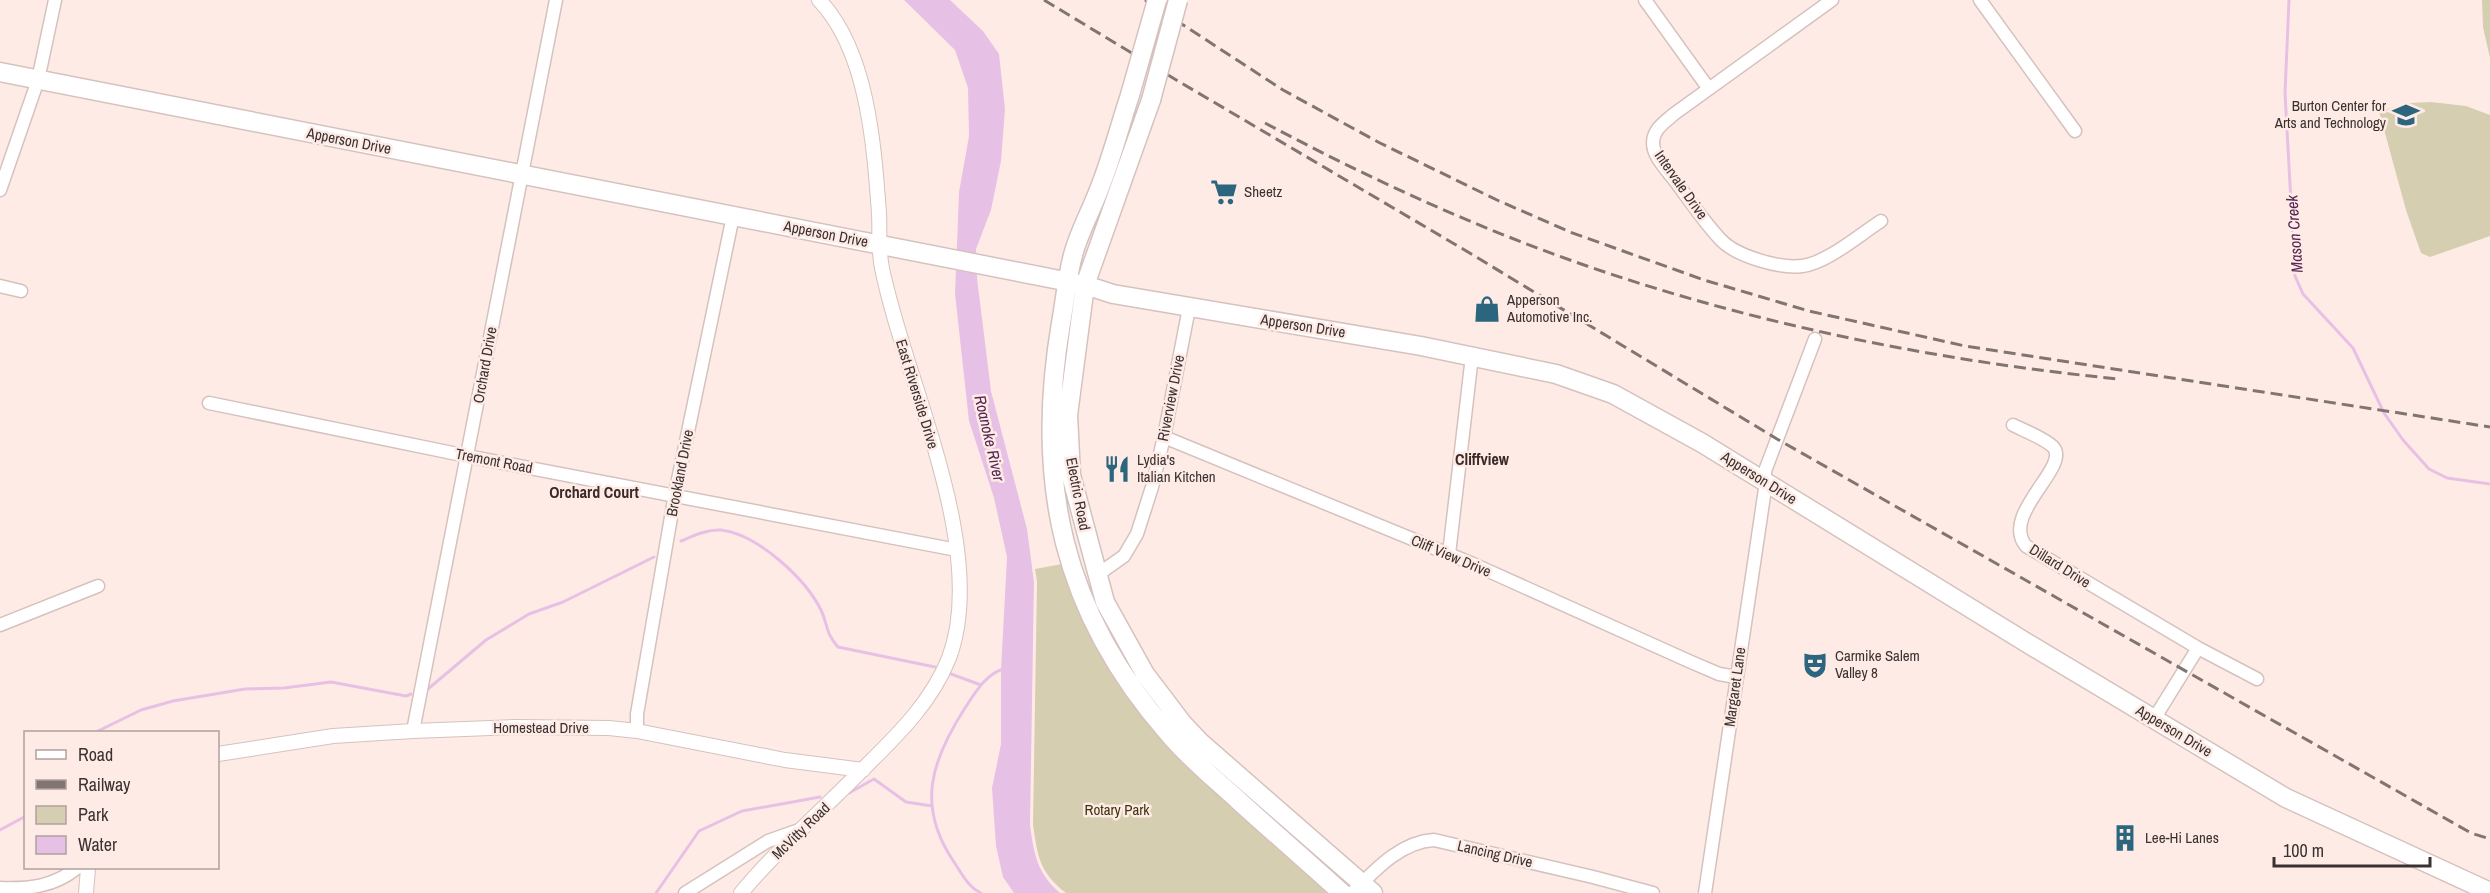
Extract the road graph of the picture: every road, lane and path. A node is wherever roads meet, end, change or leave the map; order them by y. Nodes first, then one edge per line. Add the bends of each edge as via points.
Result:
1 (55, 0) edge
2 (556, 0) edge
3 (819, 0) edge
4 (1158, 0) edge
5 (1178, 0) edge
6 (1645, 0) edge
7 (1832, 0) edge
8 (1980, 0) edge
9 (0, 72) edge
10 (38, 80) junction
11 (1708, 89) junction
12 (2075, 131) dead end
13 (522, 175) junction
14 (0, 190) edge
15 (733, 216) junction
16 (1881, 221) dead end
17 (880, 244) junction
18 (1077, 283) junction
19 (0, 286) edge
20 (21, 291) dead end
21 (1189, 308) junction
22 (1815, 339) dead end
23 (1472, 356) junction
24 (209, 403) dead end
25 (2013, 425) dead end
26 (1164, 437) junction
27 (467, 456) junction
28 (1765, 482) junction
29 (675, 494) junction
30 (957, 550) junction
31 (1449, 554) junction
32 (1097, 575) junction
33 (98, 585) dead end
34 (0, 625) edge
35 (2198, 648) junction
36 (1736, 677) junction
37 (2257, 679) dead end
38 (2154, 719) junction
39 (413, 731) junction
40 (637, 731) junction
41 (219, 754) edge
42 (862, 770) junction
43 (803, 829) junction
44 (74, 869) edge
45 (88, 869) edge
46 (0, 888) edge
47 (1363, 889) edge
48 (2490, 892) edge
49 (86, 893) edge
50 (685, 893) edge
51 (741, 893) edge
52 (1342, 893) edge
53 (1653, 893) edge
54 (1705, 893) edge

1 - 10 street
2 - 13 street, Orchard Drive
3 - 17 street, East Riverside Drive via 844,37 866,102 874,147
4 - 18 main road, Electric Road, bridge via 1101,184 1073,254
5 - 18 main road, Electric Road, bridge via 1150,100
6 - 11 street
7 - 11 street, Intervale Drive
8 - 12 street
9 - 10 main road, Apperson Drive
10 - 13 main road, Apperson Drive
10 - 14 street
11 - 16 street, Intervale Drive via 1659,127 1653,146 1722,242 1772,264 1799,267 1815,264
13 - 15 main road, Apperson Drive
13 - 27 street, Orchard Drive
15 - 17 main road, Apperson Drive
15 - 29 street, Brookland Drive
17 - 18 main road, Apperson Drive
17 - 30 street, East Riverside Drive via 889,298 937,460
18 - 21 main road, Apperson Drive
18 - 32 main road, Electric Road via 1069,454 1077,506
18 - 52 main road, Electric Road via 1056,353 1050,454 1064,547 1090,613 1127,682 1168,733
19 - 20 street
21 - 23 main road, Apperson Drive
21 - 26 street, Riverview Drive
22 - 28 street, Margaret Lane via 1767,463
23 - 28 main road, Apperson Drive via 1556,374 1613,394
23 - 31 street
24 - 27 street, Tremont Road
25 - 35 street, Dillard Drive via 2051,445 2056,453 2021,519 2019,533 2026,546
26 - 31 street, Cliff View Drive
26 - 32 street, Riverview Drive via 1152,487 1131,546 1124,556
27 - 29 street, Tremont Road
27 - 39 street, Orchard Drive
28 - 36 street, Margaret Lane
28 - 38 main road, Apperson Drive
29 - 30 street, Tremont Road
29 - 40 street, Brookland Drive
30 - 42 street, East Riverside Drive via 958,616 941,675 913,717
31 - 36 street, Cliff View Drive via 1691,662
32 - 47 main road, Electric Road via 1119,630 1145,674 1183,724
33 - 34 street
35 - 37 street, Dillard Drive
35 - 38 street
36 - 54 street, Margaret Lane
38 - 48 main road, Apperson Drive via 2286,798
39 - 40 street, Homestead Drive via 515,727
39 - 41 street, Homestead Drive via 333,736
40 - 42 street, Homestead Drive
42 - 43 street, McVitty Road
43 - 50 street via 768,841
43 - 51 street, McVitty Road
44 - 46 street via 42,886
45 - 49 street
47 - 53 street, Lancing Drive via 1397,852 1434,840

